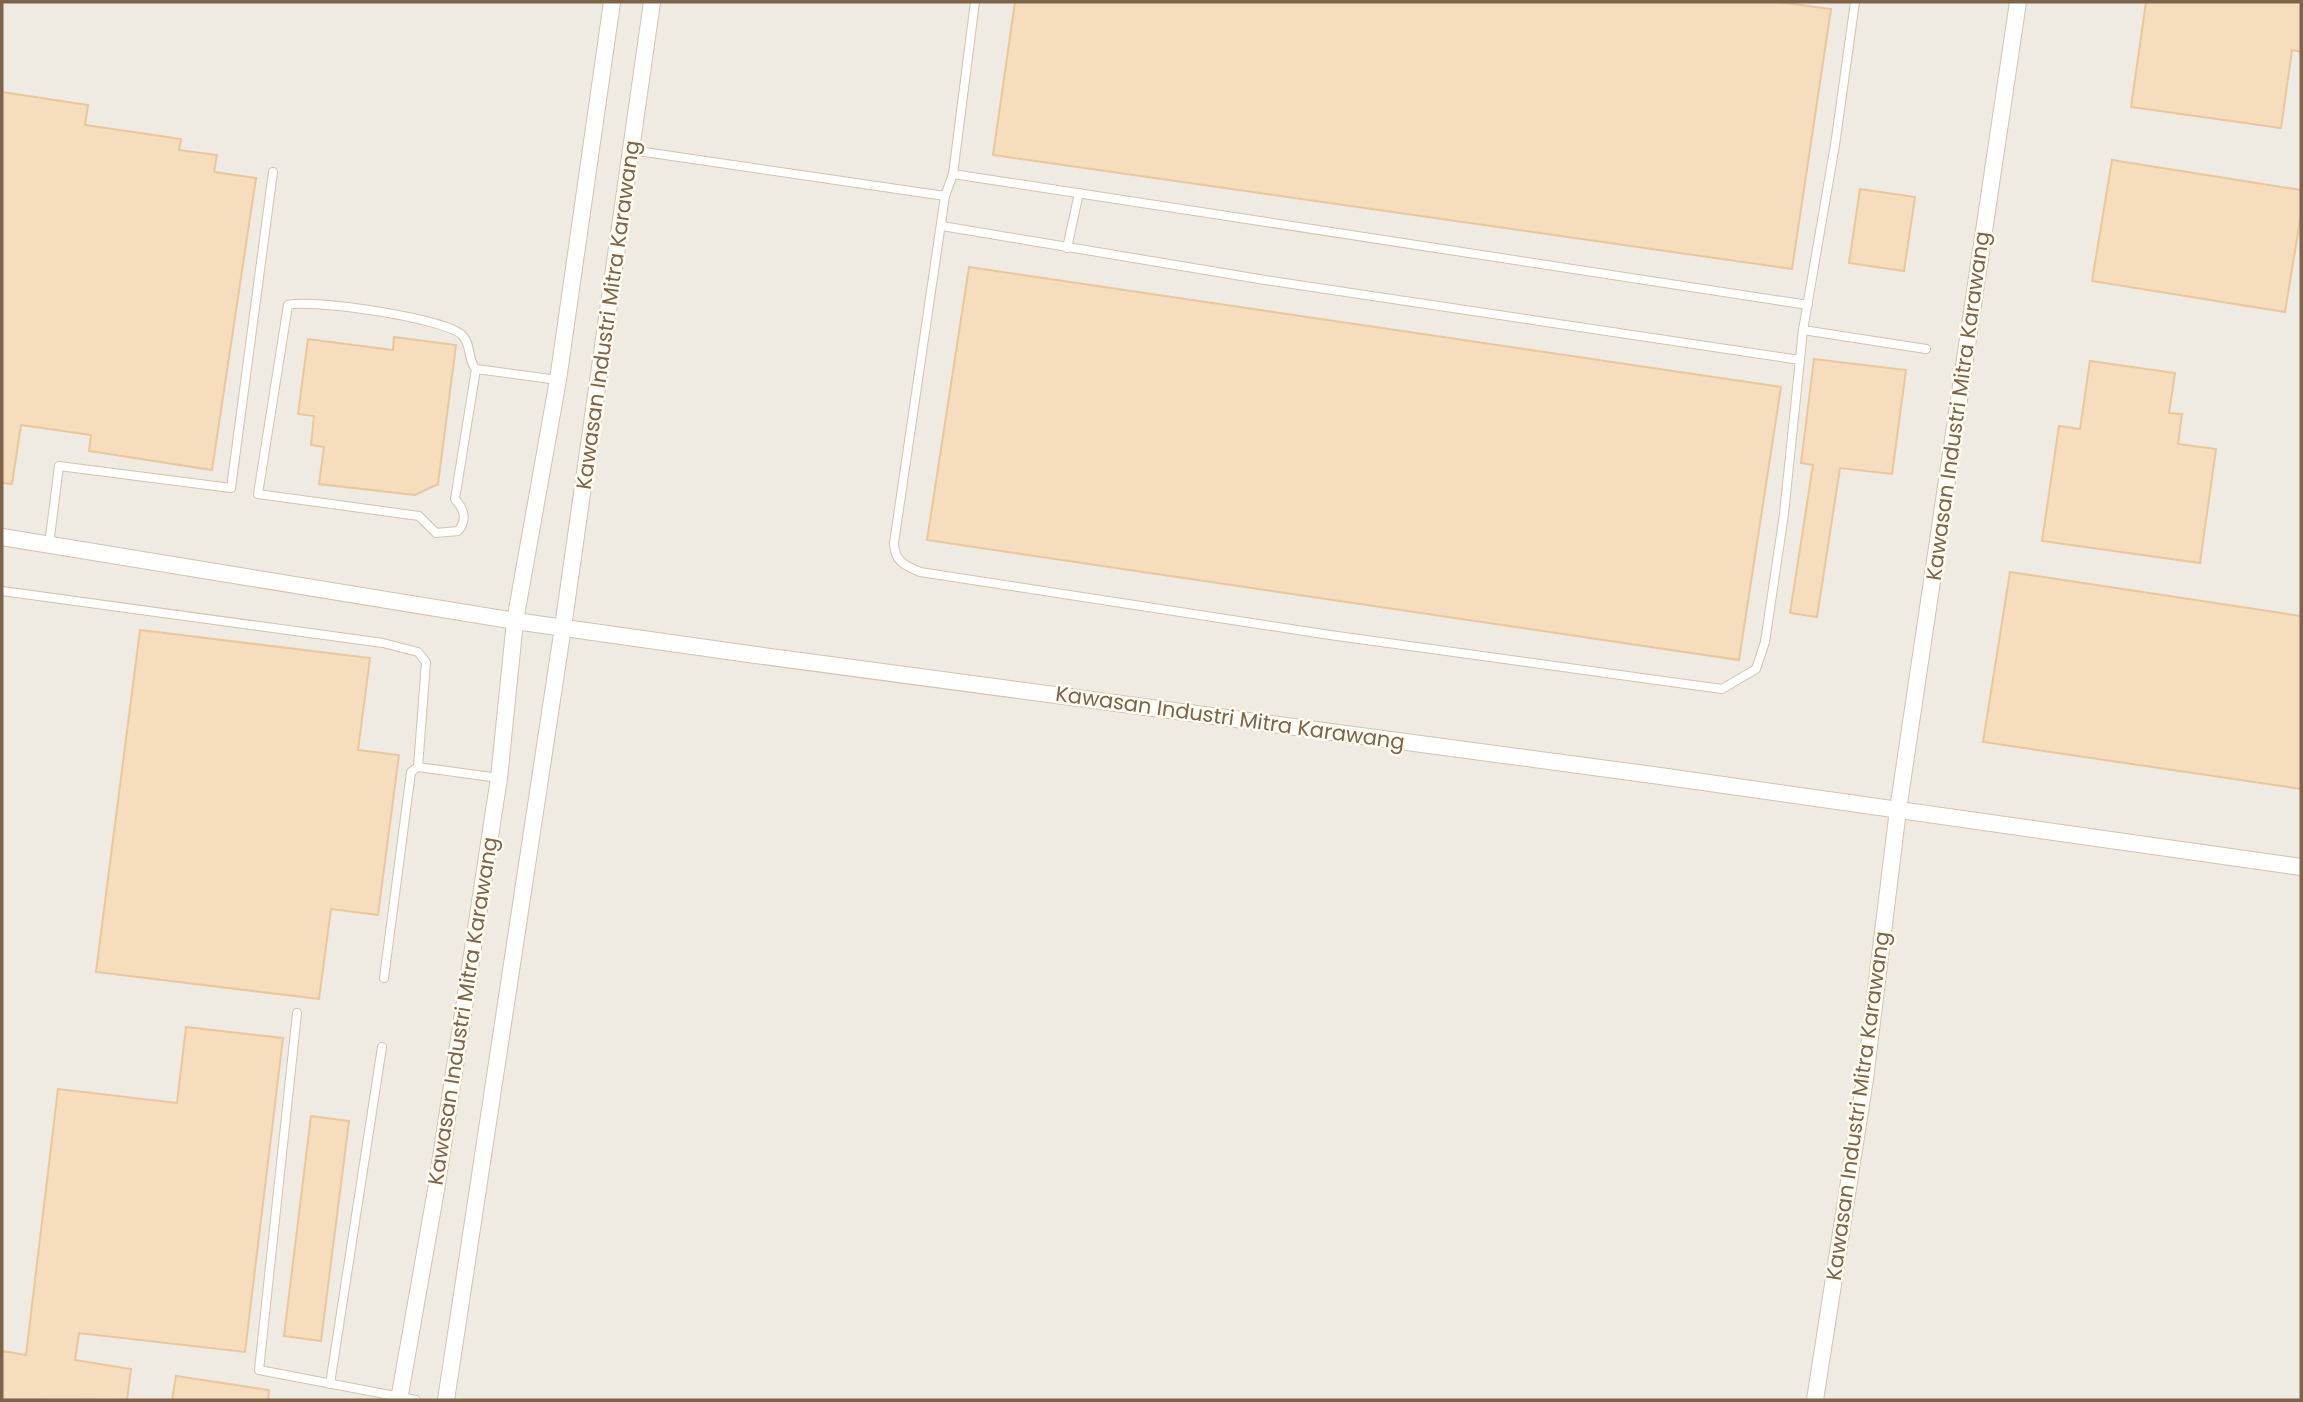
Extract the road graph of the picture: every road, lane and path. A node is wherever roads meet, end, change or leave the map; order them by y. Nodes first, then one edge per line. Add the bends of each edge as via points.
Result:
1 (612, 2) edge
2 (652, 2) edge
3 (975, 2) edge
4 (1855, 2) edge
5 (2018, 2) edge
6 (631, 150) junction
7 (273, 172) dead end
8 (953, 174) junction
9 (1079, 193) junction
10 (945, 196) junction
11 (942, 226) junction
12 (1067, 248) junction
13 (1808, 305) junction
14 (1803, 330) junction
15 (1926, 349) dead end
16 (1800, 360) junction
17 (476, 369) junction
18 (558, 380) junction
19 (2, 537) edge
20 (49, 545) junction
21 (2, 591) edge
22 (515, 621) junction
23 (563, 627) junction
24 (418, 767) junction
25 (499, 778) junction
26 (1898, 810) junction
27 (2301, 867) edge
28 (384, 978) dead end
29 (297, 1013) dead end
30 (382, 1047) dead end
31 (330, 1384) junction
32 (399, 1398) edge
33 (416, 1400) edge
34 (446, 1400) edge
35 (1815, 1400) edge

1 - 18 street, Kawasan Industri Mitra Karawang
2 - 6 street, Kawasan Industri Mitra Karawang
3 - 8 lane
4 - 13 lane
5 - 26 street, Kawasan Industri Mitra Karawang
6 - 10 lane
6 - 23 street, Kawasan Industri Mitra Karawang
7 - 20 lane via 231,488 59,466
8 - 9 lane
8 - 10 lane
9 - 12 lane
9 - 13 lane
10 - 11 lane
11 - 12 lane
11 - 16 lane via 894,543 900,563 920,572 1722,689 1756,670 1765,642
12 - 16 lane
13 - 14 lane
14 - 15 lane
14 - 16 lane
17 - 17 lane via 455,499 465,514 458,531 436,533 419,516 258,494 286,306 323,302 459,332 467,341
17 - 18 lane
18 - 22 street, Kawasan Industri Mitra Karawang
19 - 20 street
20 - 22 street
21 - 24 lane via 383,643 418,652 426,662
22 - 23 street
22 - 25 street, Kawasan Industri Mitra Karawang
23 - 26 street, Kawasan Industri Mitra Karawang
23 - 34 street, Kawasan Industri Mitra Karawang
24 - 25 lane
24 - 28 lane via 407,781
25 - 32 street, Kawasan Industri Mitra Karawang
26 - 27 street, Kawasan Industri Mitra Karawang
26 - 35 street, Kawasan Industri Mitra Karawang via 1865,1079
29 - 31 lane via 259,1370
30 - 31 lane
31 - 32 lane
32 - 33 lane

